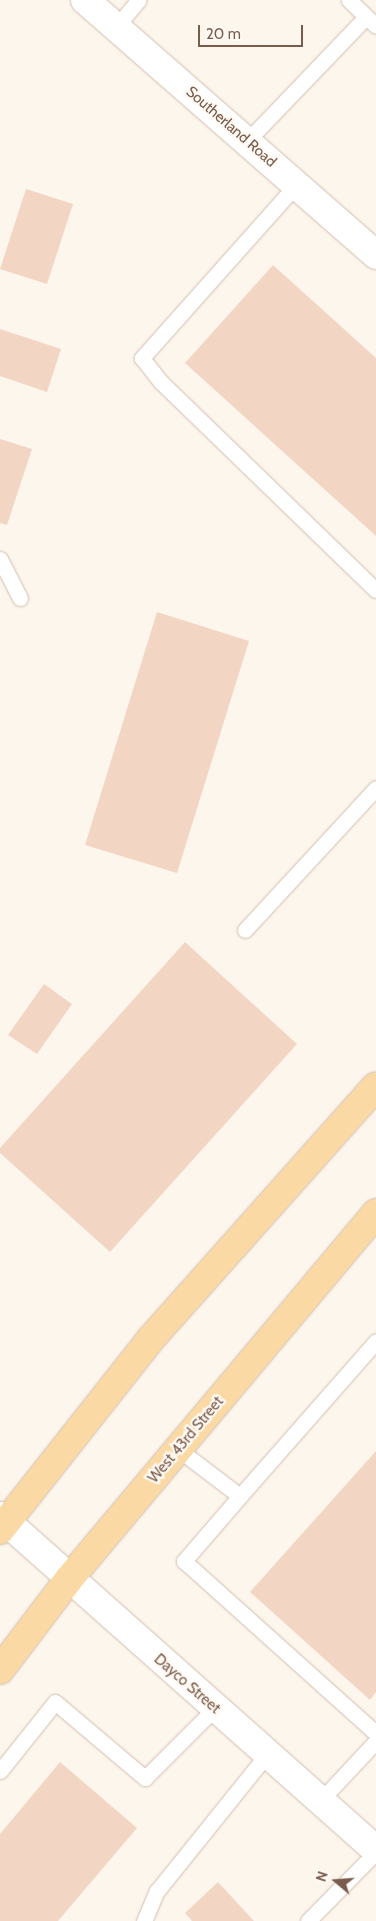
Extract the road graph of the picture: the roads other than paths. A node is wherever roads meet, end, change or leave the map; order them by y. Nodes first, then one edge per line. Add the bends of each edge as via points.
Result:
1 (85, 0) edge
2 (139, 0) edge
3 (349, 0) edge
4 (371, 21) edge
5 (116, 27) junction
6 (247, 141) junction
7 (296, 185) junction
8 (376, 255) edge
9 (0, 559) edge
10 (376, 590) edge
11 (20, 598) dead end
12 (376, 788) edge
13 (245, 930) dead end
14 (376, 1086) edge
15 (373, 1223) edge
16 (376, 1341) edge
17 (178, 1449) junction
18 (240, 1496) junction
19 (2, 1523) edge
20 (69, 1579) junction
21 (0, 1670) edge
22 (215, 1708) junction
23 (376, 1733) edge
24 (376, 1741) edge
25 (267, 1754) junction
26 (0, 1771) edge
27 (320, 1801) junction
28 (376, 1851) edge
29 (144, 1921) edge
30 (308, 1921) edge

1 - 5 street, Southerland Road
2 - 5 lane
3 - 4 lane
4 - 6 lane
5 - 6 street, Southerland Road
6 - 7 street, Southerland Road
7 - 8 street, Southerland Road
7 - 10 lane via 142,358 161,382
9 - 11 lane
12 - 13 lane
14 - 19 main road via 149,1341
15 - 17 main road, West 43rd Street
16 - 18 lane
17 - 18 lane
17 - 20 main road, West 43rd Street
18 - 23 lane via 184,1561
19 - 20 street, Dayco Street
20 - 21 main road, West 43rd Street
20 - 22 street, Dayco Street
22 - 25 street, Dayco Street
22 - 26 lane via 145,1778 55,1702
24 - 27 lane
25 - 27 street, Dayco Street
25 - 29 lane via 157,1891
27 - 28 street, Dayco Street
28 - 30 lane

